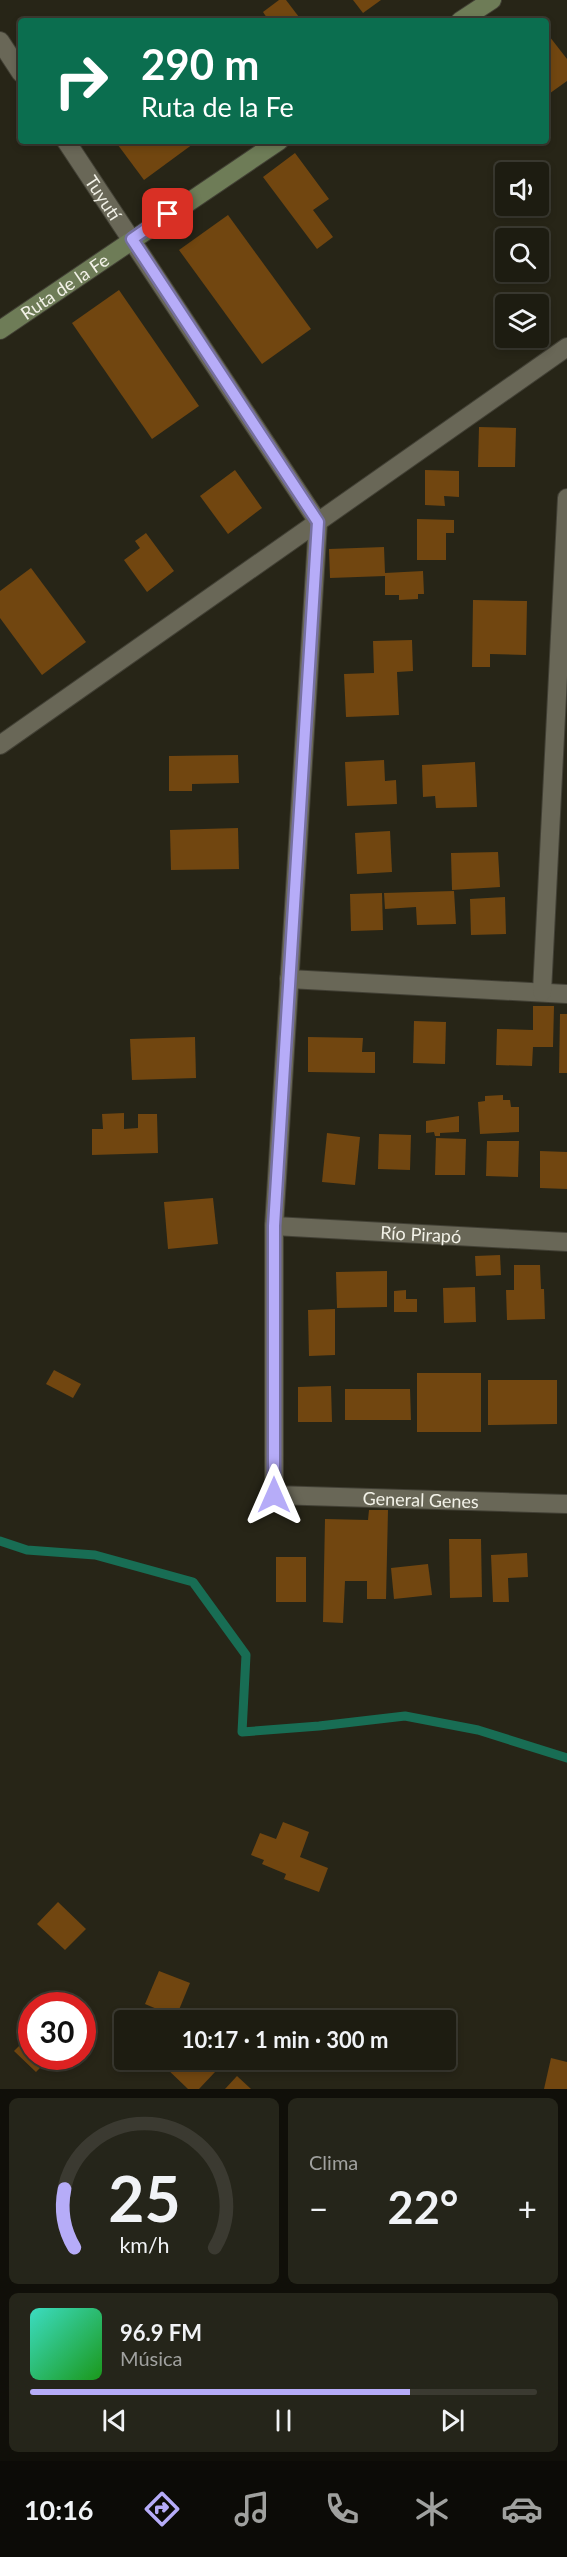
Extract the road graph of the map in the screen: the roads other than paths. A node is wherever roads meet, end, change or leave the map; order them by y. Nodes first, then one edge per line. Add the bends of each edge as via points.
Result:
1 (492, 0) edge
2 (465, 18) edge
3 (0, 41) edge
4 (18, 68) edge
5 (68, 144) edge
6 (274, 144) edge
7 (132, 239) junction
8 (0, 330) edge
9 (567, 347) edge
10 (567, 506) edge
11 (318, 522) junction
12 (0, 745) edge
13 (289, 979) junction
14 (542, 992) junction
15 (567, 994) edge
16 (274, 1226) junction
17 (567, 1242) edge
18 (567, 1504) edge

1 - 2 main road
3 - 4 street
5 - 7 street, Tuyutí
6 - 7 main road, Ruta de la Fe
7 - 8 main road, Ruta de la Fe
7 - 11 street, Tuyutí
9 - 11 street
10 - 14 street
11 - 12 street
11 - 13 street
13 - 14 street
13 - 16 street
14 - 15 street
16 - 17 street, Río Pirapó
16 - 18 street, General Genes via 274,1495

